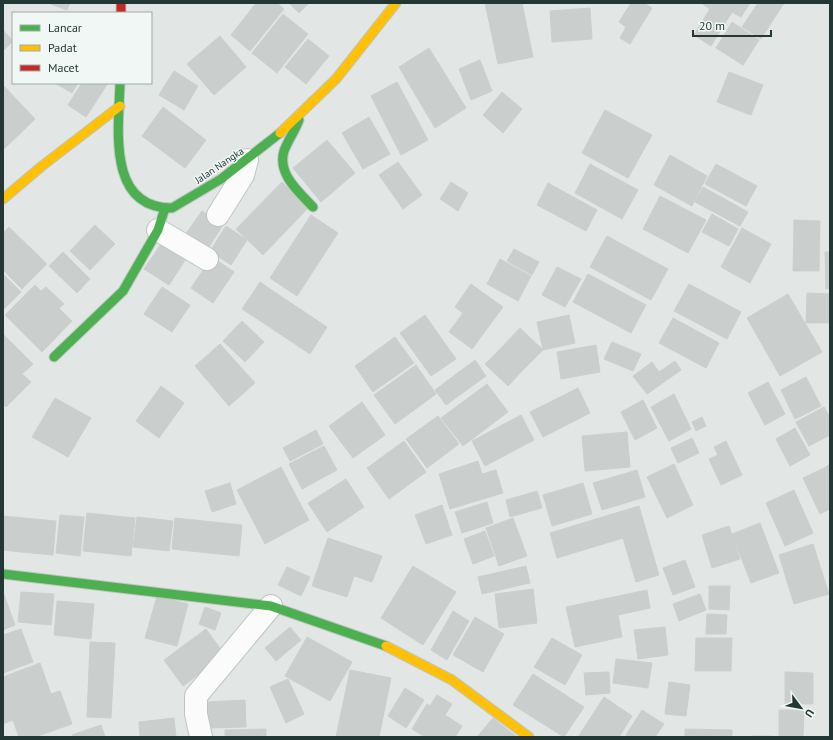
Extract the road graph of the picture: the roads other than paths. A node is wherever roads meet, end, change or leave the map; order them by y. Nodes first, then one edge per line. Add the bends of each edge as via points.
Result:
1 (396, 3) edge
2 (120, 84) edge
3 (120, 106) junction
4 (300, 115) junction
5 (247, 160) junction
6 (3, 199) edge
7 (313, 207) dead end
8 (164, 208) junction
9 (218, 215) dead end
10 (158, 230) junction
11 (207, 259) dead end
12 (54, 357) dead end
13 (3, 574) edge
14 (271, 606) junction
15 (201, 737) edge
16 (529, 737) edge

1 - 4 street, Jalan Nangka via 353,60
2 - 3 street
3 - 6 street
3 - 8 street via 118,152 126,182 139,198
4 - 5 street, Jalan Nangka
4 - 7 street via 294,135 284,151 282,162 286,175
5 - 8 street, Jalan Nangka via 182,203 172,208
5 - 9 street via 243,175
8 - 10 street
10 - 11 street
10 - 12 street via 123,291
13 - 14 street
14 - 15 street via 196,696 196,714
14 - 16 street via 385,646 452,680

